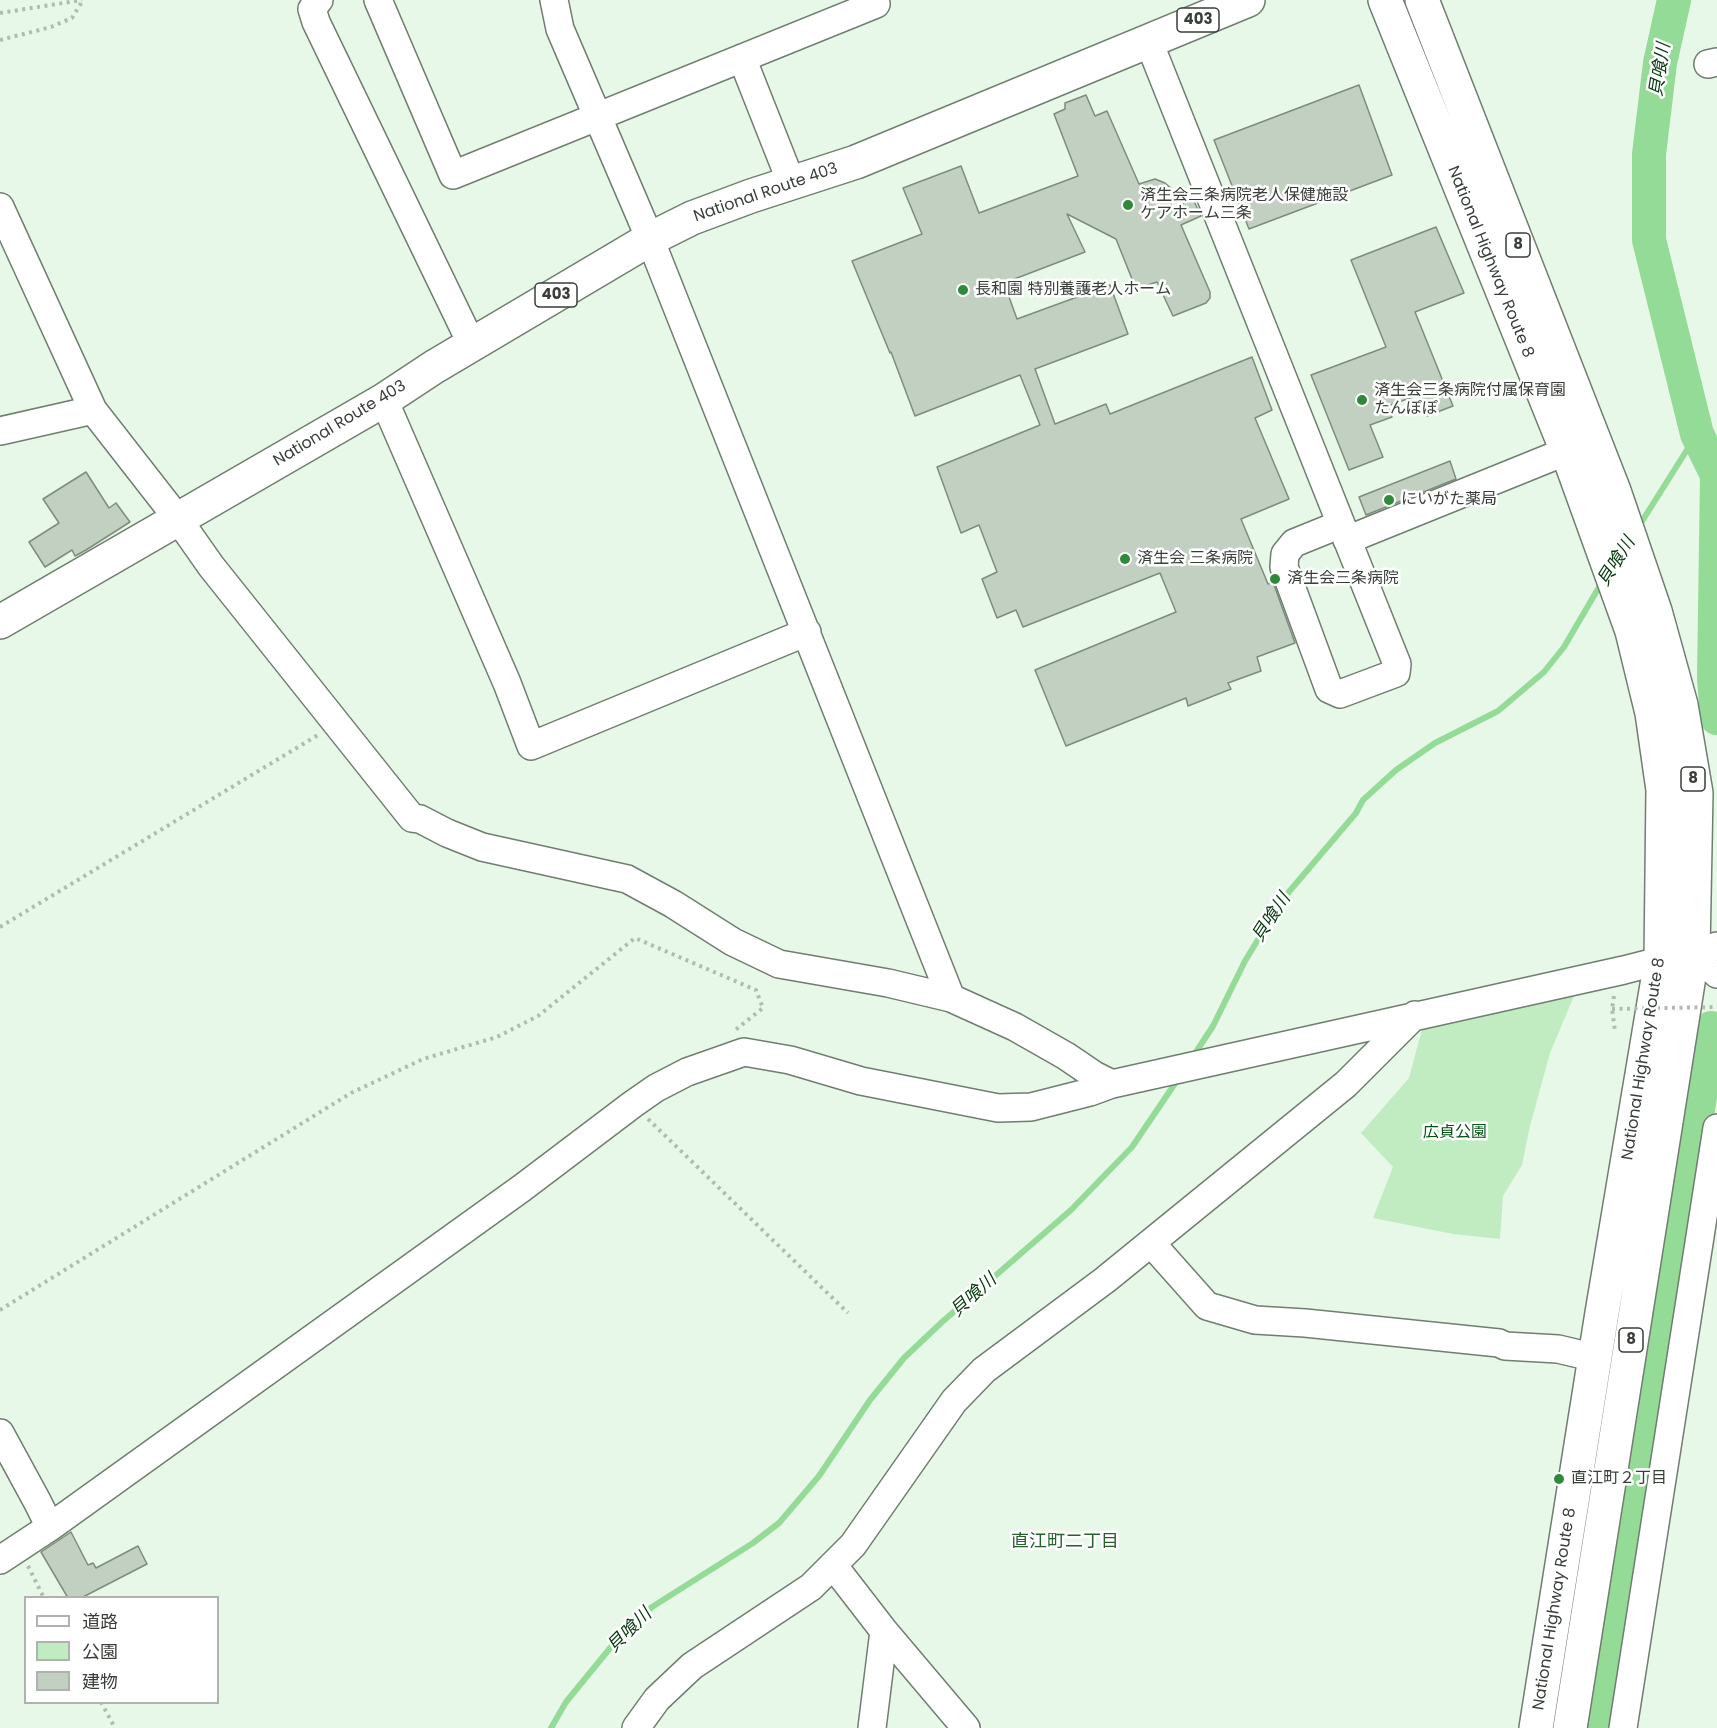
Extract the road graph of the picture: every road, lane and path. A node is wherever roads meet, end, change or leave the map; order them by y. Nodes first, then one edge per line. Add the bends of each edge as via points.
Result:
1 (83, 0) edge
2 (319, 0) edge
3 (378, 0) edge
4 (554, 0) edge
5 (1248, 0) edge
6 (1385, 0) edge
7 (1422, 0) edge
8 (876, 4) dead end
9 (1203, 8) edge
10 (0, 13) edge
11 (0, 40) edge
12 (1149, 42) junction
13 (742, 58) junction
14 (597, 116) junction
15 (791, 182) junction
16 (0, 207) edge
17 (650, 239) junction
18 (472, 345) junction
19 (384, 400) junction
20 (93, 410) junction
21 (0, 430) edge
22 (1567, 451) junction
23 (178, 519) junction
24 (1344, 532) junction
25 (1643, 621) junction
26 (0, 622) edge
27 (807, 632) junction
28 (337, 724) junction
29 (0, 927) edge
30 (1705, 949) edge
31 (1661, 960) junction
32 (1717, 974) edge
33 (1614, 995) dead end
34 (951, 998) junction
35 (1717, 1007) edge
36 (1612, 1009) junction
37 (1415, 1015) junction
38 (1615, 1031) dead end
39 (722, 1059) junction
40 (1116, 1083) junction
41 (633, 1104) junction
42 (1717, 1128) edge
43 (1151, 1243) junction
44 (0, 1310) edge
45 (848, 1312) dead end
46 (1596, 1358) junction
47 (0, 1432) edge
48 (50, 1527) junction
49 (9, 1555) edge
50 (833, 1565) junction
51 (42, 1596) edge
52 (884, 1631) junction
53 (102, 1704) edge
54 (115, 1728) edge
55 (636, 1728) edge
56 (872, 1728) edge
57 (966, 1728) edge
58 (1536, 1728) edge
59 (1570, 1728) edge
60 (1623, 1728) edge

1 - 10 path
1 - 11 path via 72,18
2 - 18 street via 312,9 316,22
3 - 14 street via 453,176
4 - 14 street via 560,29
5 - 9 highway, National Route 403 / 403
6 - 22 highway, National Highway Route 8 / 8
7 - 25 highway, National Highway Route 8 / 8 via 1614,491
8 - 13 street
9 - 12 highway, National Route 403 / 403
12 - 15 highway, National Route 403 / 403 via 856,162
12 - 24 street
13 - 14 street
13 - 15 street
14 - 17 street
15 - 17 highway, National Route 403 / 403 via 692,218
16 - 20 street
17 - 18 highway, National Route 403 / 403
17 - 27 street
18 - 19 highway, National Route 403 / 403
19 - 23 highway, National Route 403 / 403
19 - 27 street via 531,746
20 - 21 street
20 - 23 street
22 - 24 street
22 - 25 highway, National Highway Route 8 / 8 via 1587,511
23 - 26 highway, National Route 403 / 403
23 - 28 street
24 - 24 street via 1396,664 1396,673 1340,694 1329,689 1284,567 1285,554 1294,543
25 - 30 highway, National Highway Route 8 / 8 via 1681,705 1696,793
25 - 31 highway, National Highway Route 8 / 8 via 1663,789
27 - 34 street
28 - 29 path
28 - 34 street via 412,818 482,847 627,879 779,964
30 - 31 street
30 - 32 street
30 - 59 highway, National Highway Route 8 / 8
31 - 37 street
31 - 46 highway, National Highway Route 8 / 8
33 - 36 path
34 - 40 street via 1015,1027 1094,1075
35 - 36 path, bridge
36 - 38 path
37 - 40 street
37 - 43 street via 1346,1084
39 - 40 street via 744,1052 790,1060 861,1081 998,1108 1031,1107
39 - 41 street via 687,1072
39 - 44 path via 724,1038 763,1008 756,990 635,938 538,1016 497,1037 423,1059 351,1093
41 - 45 path
41 - 48 street
42 - 60 street
43 - 46 street via 1207,1306 1256,1320 1499,1342
43 - 50 street via 984,1370 954,1401 853,1545
46 - 58 highway, National Highway Route 8 / 8
47 - 48 street
48 - 49 street
49 - 51 path
50 - 52 street
50 - 55 street via 810,1587 692,1666 657,1699
52 - 56 street
52 - 57 street
53 - 54 path

